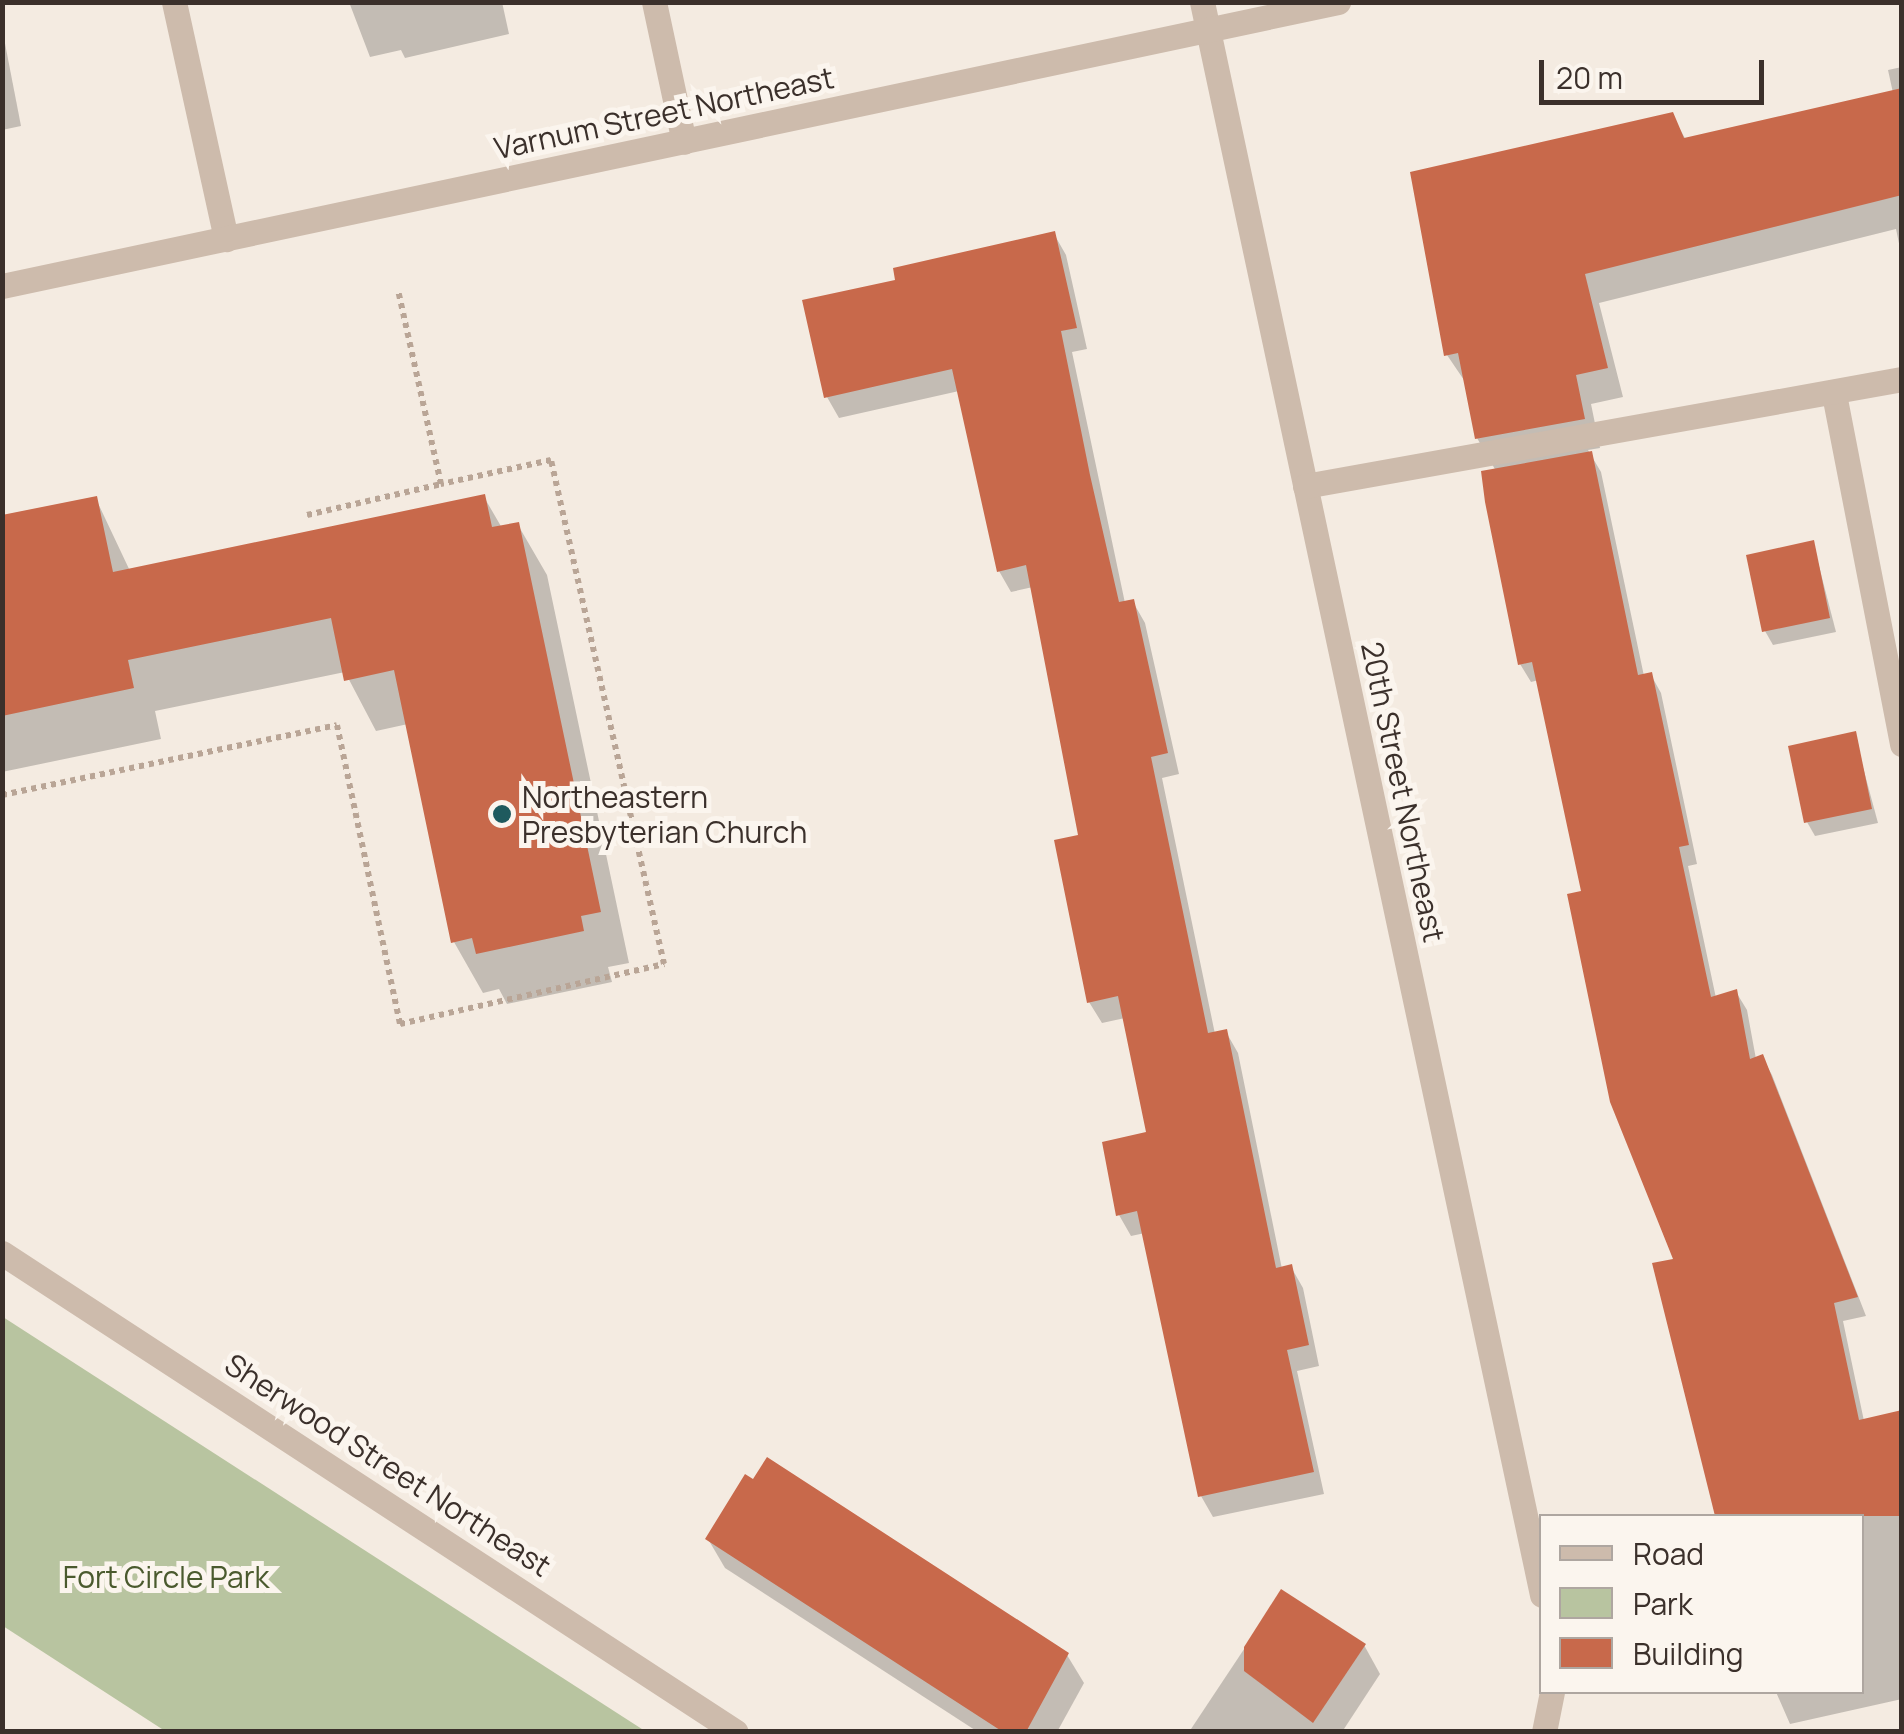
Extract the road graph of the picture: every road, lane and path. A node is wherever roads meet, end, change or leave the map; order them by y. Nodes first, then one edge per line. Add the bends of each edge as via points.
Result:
1 (174, 2) edge
2 (654, 2) edge
3 (1202, 2) edge
4 (1338, 2) edge
5 (1208, 30) junction
6 (684, 142) junction
7 (226, 239) junction
8 (2, 286) edge
9 (398, 290) dead end
10 (1902, 380) edge
11 (1834, 394) junction
12 (441, 484) junction
13 (1305, 486) junction
14 (307, 516) dead end
15 (1902, 744) edge
16 (2, 795) edge
17 (2, 1253) edge
18 (1539, 1581) edge
19 (1552, 1694) edge
20 (736, 1732) edge
21 (1544, 1732) edge

1 - 7 street
2 - 6 street
3 - 5 street, 20th Street Northeast
4 - 5 street, Varnum Street Northeast
5 - 6 street, Varnum Street Northeast
5 - 13 street, 20th Street Northeast
6 - 7 street, Varnum Street Northeast
7 - 8 street, Varnum Street Northeast
9 - 12 path
10 - 11 street
11 - 13 street
11 - 15 street
12 - 14 path
12 - 16 path via 551,460 664,964 400,1024 337,725
13 - 18 street, 20th Street Northeast
17 - 20 street, Sherwood Street Northeast
19 - 21 street

